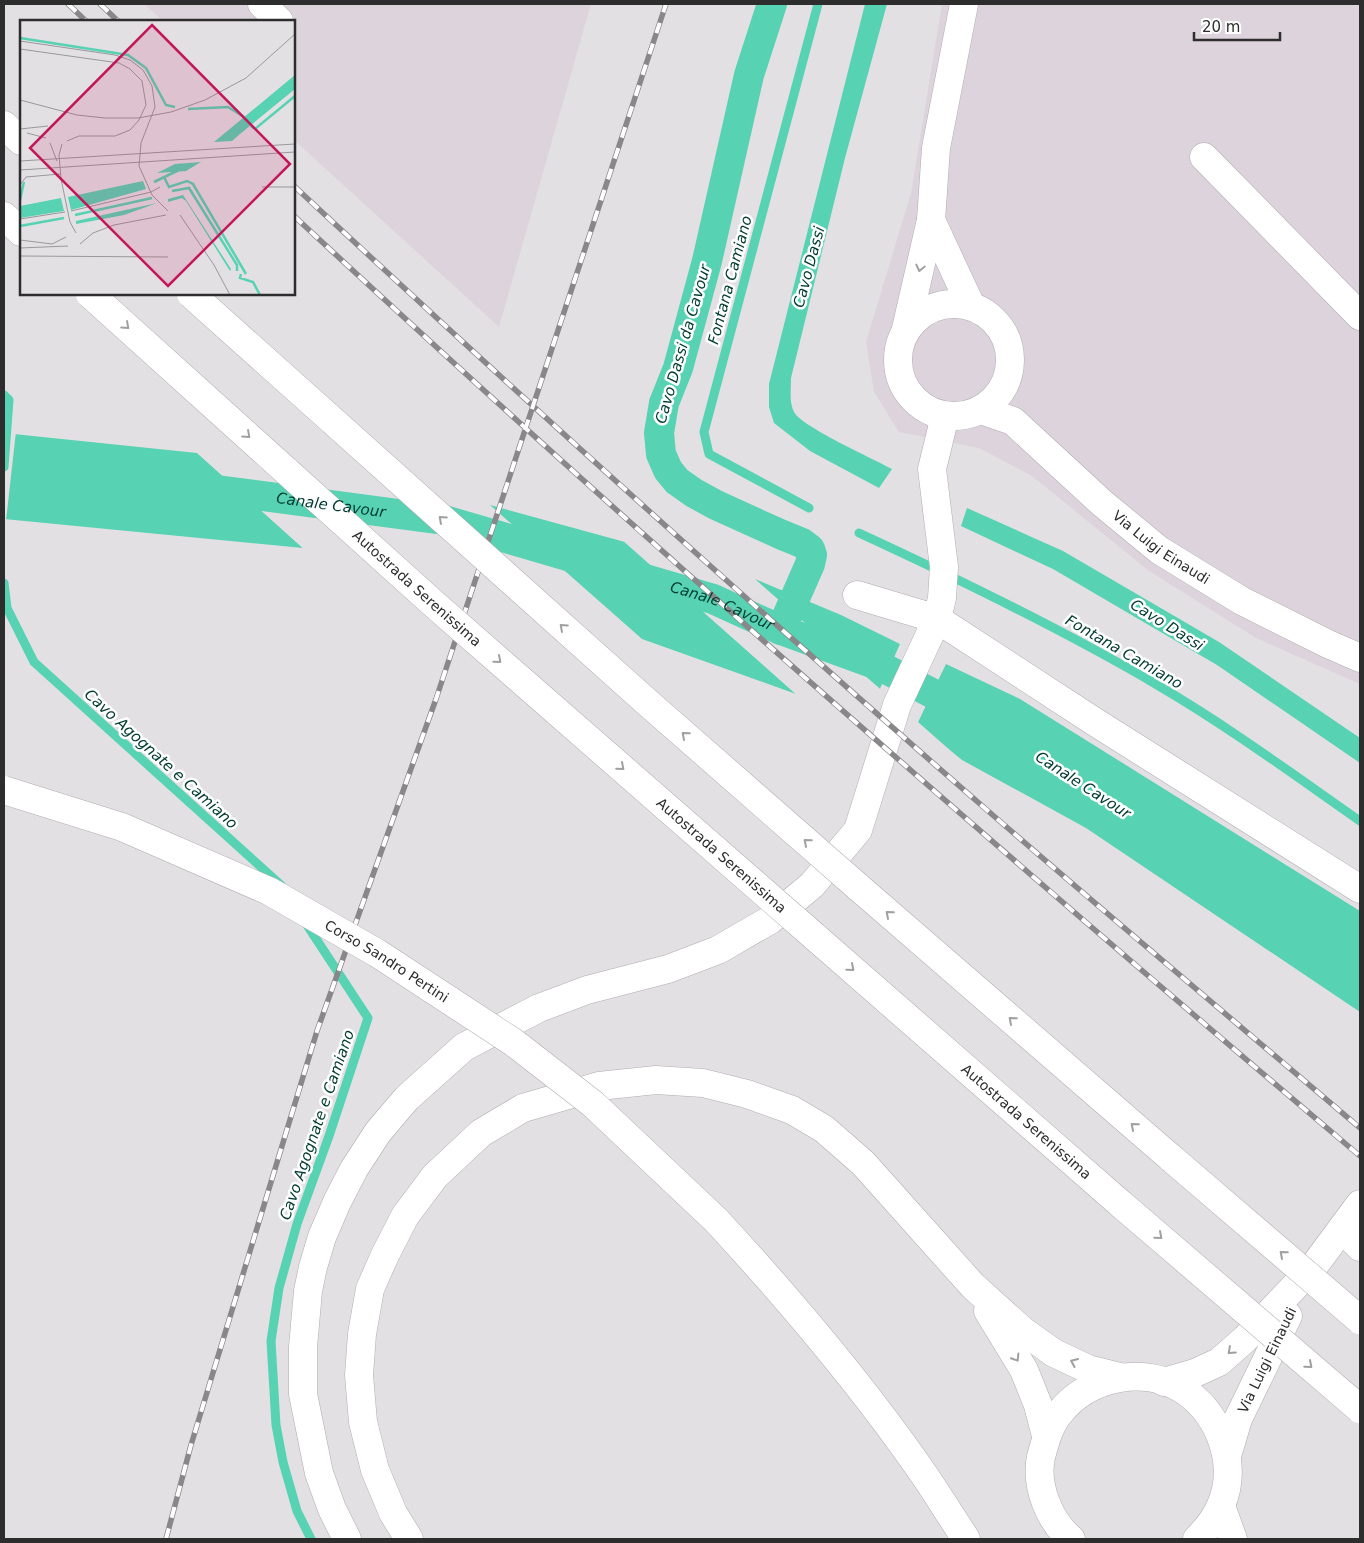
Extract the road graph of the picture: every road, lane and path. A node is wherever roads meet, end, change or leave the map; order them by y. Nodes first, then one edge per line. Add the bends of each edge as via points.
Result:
1 (262, 4) edge
2 (964, 4) edge
3 (278, 20) edge
4 (4, 125) edge
5 (20, 140) edge
6 (1204, 157) dead end
7 (4, 216) edge
8 (931, 220) junction
9 (20, 231) edge
10 (91, 295) edge
11 (193, 295) edge
12 (971, 306) junction
13 (1360, 316) edge
14 (906, 329) junction
15 (981, 410) junction
16 (945, 416) junction
17 (857, 595) dead end
18 (935, 623) junction
19 (1360, 658) edge
20 (4, 790) edge
21 (1360, 889) edge
22 (1360, 1204) edge
23 (1351, 1238) edge
24 (1314, 1266) junction
25 (973, 1286) junction
26 (1360, 1320) edge
27 (1120, 1377) junction
28 (1164, 1382) junction
29 (1360, 1409) edge
30 (1046, 1436) junction
31 (1226, 1456) junction
32 (1221, 1506) junction
33 (347, 1539) edge
34 (409, 1539) edge
35 (966, 1539) edge
36 (1070, 1539) edge
37 (1197, 1539) edge
38 (1233, 1539) edge

1 - 3 main road
2 - 8 main road via 936,148
4 - 5 main road
6 - 13 main road
7 - 9 main road
8 - 12 main road
8 -> 14 main road
10 -> 29 main road, Autostrada Serenissima, bridge via 435,605
26 -> 11 main road, bridge via 648,703
12 - 14 main road via 953,302 935,306 918,315
12 - 15 main road via 997,323 1010,353 1010,370 1004,386
14 - 16 main road via 898,346 897,365 902,382 912,398 927,410
15 - 16 main road via 963,416
15 - 19 main road, Via Luigi Einaudi via 1013,421 1102,503 1159,550 1242,601
16 - 18 main road via 932,469 943,576 942,598
17 - 18 main road
18 - 21 main road
18 - 33 main road via 897,704 858,830 812,885 770,920 718,950 668,969 587,990 539,1008 464,1046 407,1098 378,1132 354,1168 322,1237 308,1292 303,1347 303,1394 319,1472
20 - 35 main road, Corso Sandro Pertini, bridge via 122,827 268,891 377,953 513,1042 593,1104 716,1220 777,1286 846,1369 918,1466
22 - 23 main road, Via Luigi Einaudi
23 - 24 main road, Via Luigi Einaudi
24 -> 28 main road, Via Luigi Einaudi via 1219,1362
24 - 31 main road, Via Luigi Einaudi via 1238,1419
27 -> 25 main road via 1054,1353 1023,1331
25 -> 30 main road via 1024,1370 1038,1404
25 - 34 main road via 863,1163 824,1128 792,1110 703,1083 656,1080 599,1086 523,1108 481,1133 435,1176 405,1216 370,1289 359,1375 363,1422 375,1470 393,1513
27 - 28 main road
27 - 30 main road via 1096,1384 1075,1397 1058,1415
28 - 31 main road via 1187,1393 1206,1410 1219,1432
30 - 36 main road via 1040,1463 1042,1490 1051,1516
31 - 32 main road via 1228,1473
32 - 37 main road
32 - 38 main road

